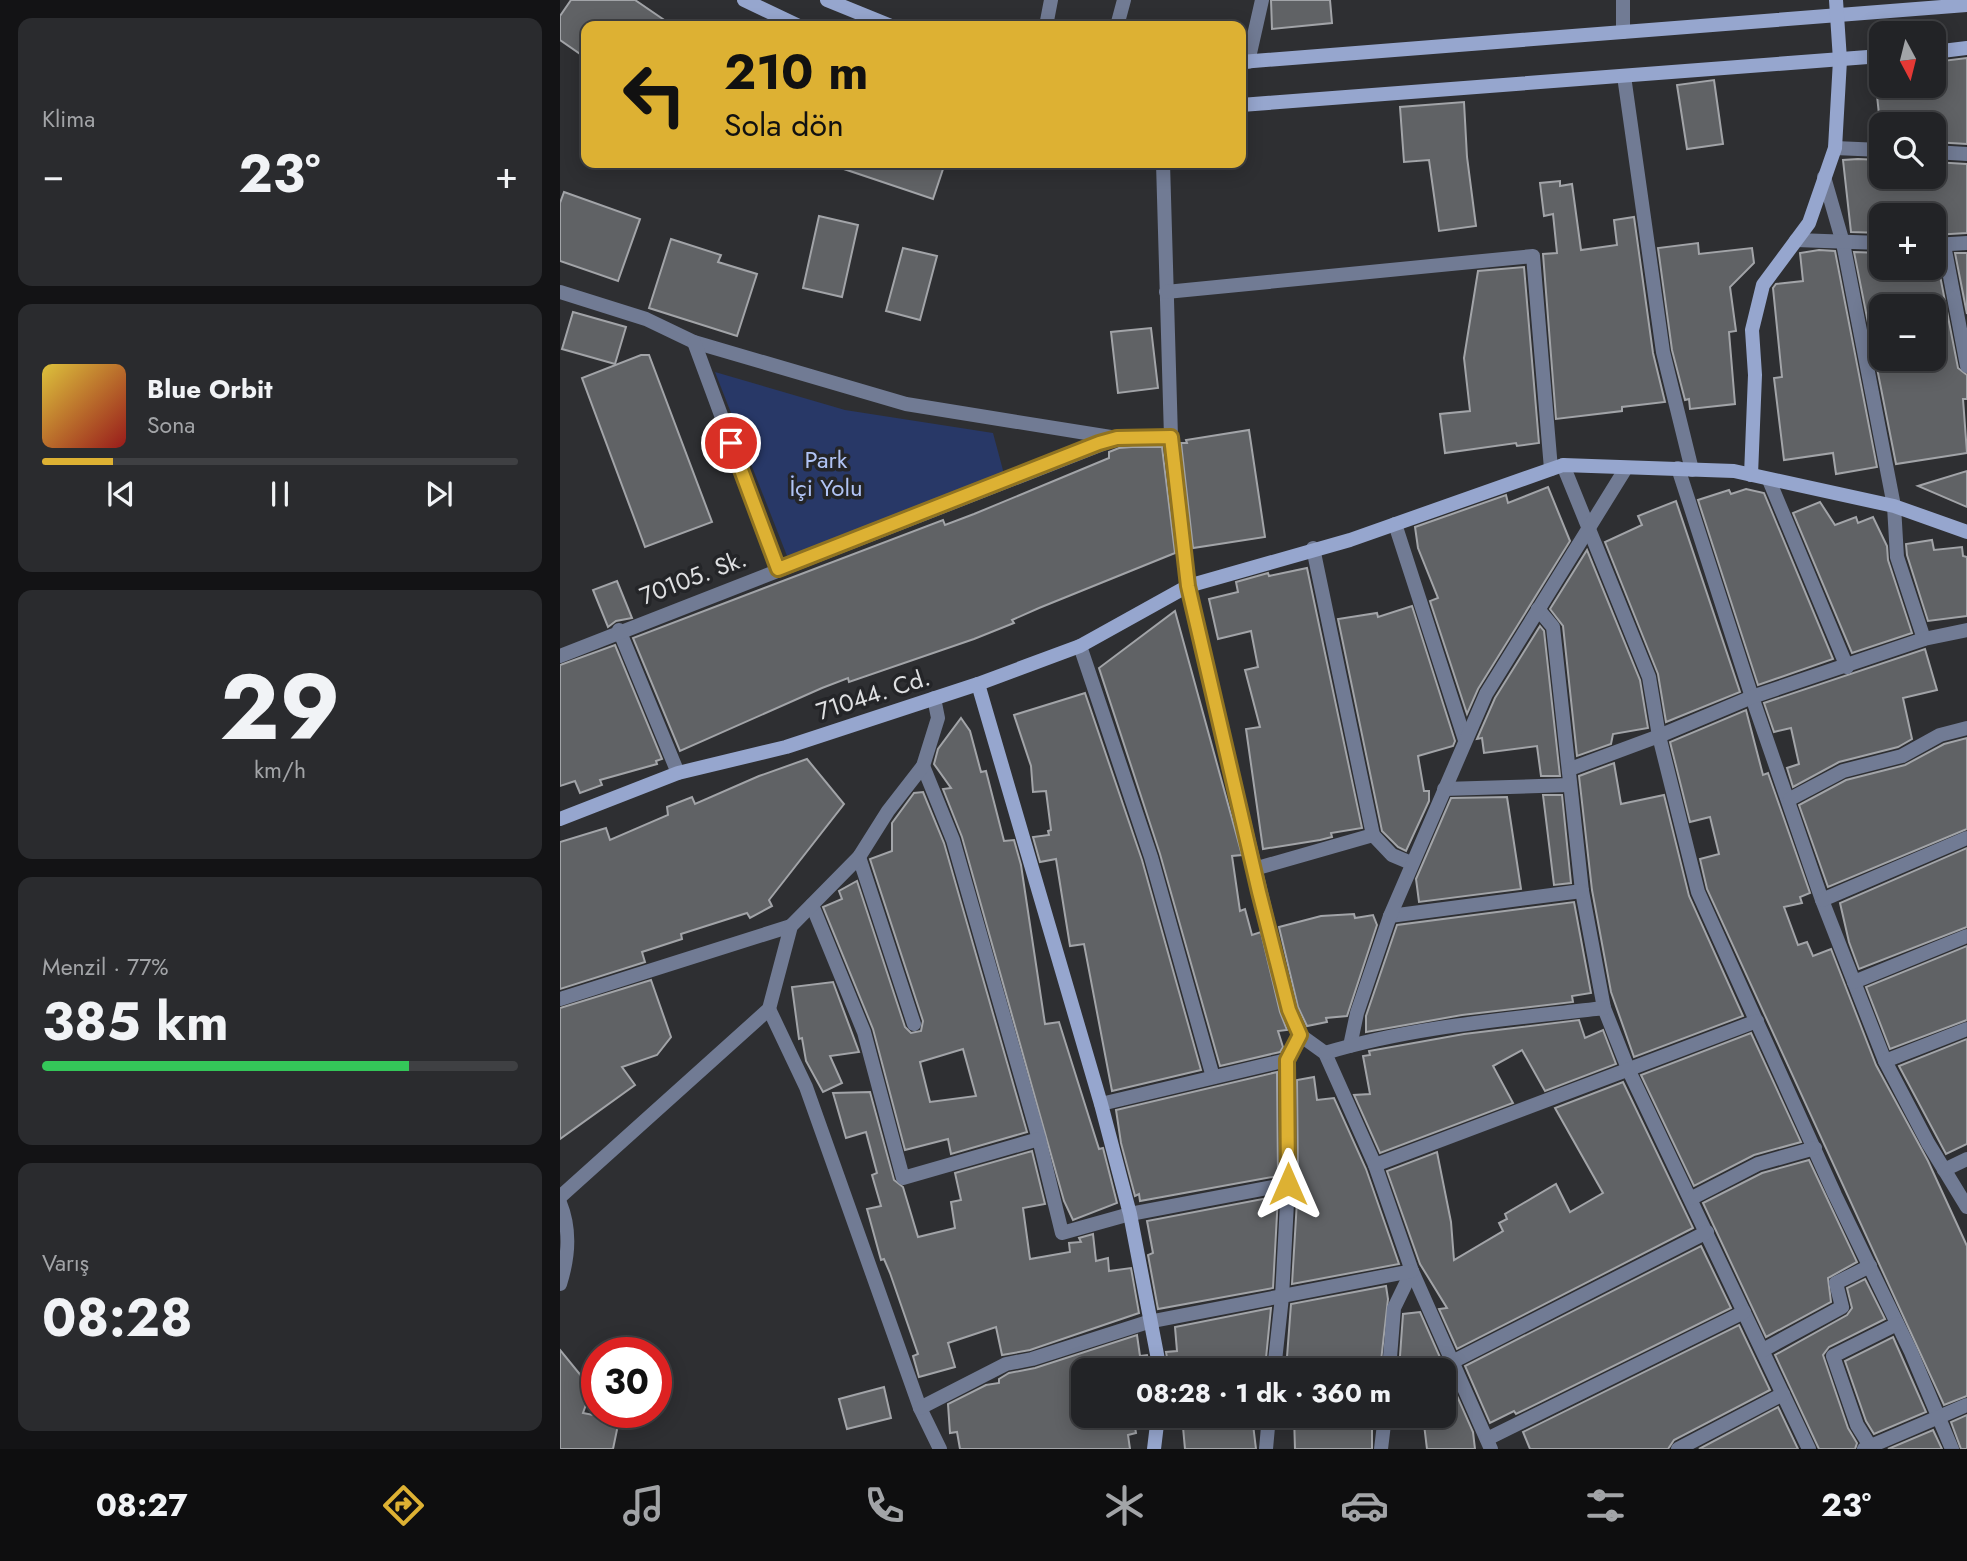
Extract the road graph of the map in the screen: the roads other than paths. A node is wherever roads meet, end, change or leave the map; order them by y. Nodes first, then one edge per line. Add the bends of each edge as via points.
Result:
1 (744, 0) edge
2 (827, 0) edge
3 (1051, 0) edge
4 (1124, 0) edge
5 (1262, 0) edge
6 (1623, 0) edge
7 (1836, 0) edge
8 (1967, 5) edge
9 (1838, 16) junction
10 (788, 21) edge
11 (879, 21) edge
12 (1047, 21) edge
13 (1118, 21) edge
14 (1623, 32) junction
15 (1967, 48) edge
16 (1946, 50) edge
17 (1869, 57) edge
18 (1246, 58) edge
19 (1840, 60) junction
20 (1246, 62) edge
21 (1623, 76) junction
22 (1246, 105) edge
23 (1835, 148) junction
24 (1869, 149) edge
25 (1946, 153) edge
26 (1967, 154) edge
27 (1163, 168) edge
28 (1824, 177) junction
29 (1796, 240) junction
30 (1843, 243) junction
31 (1869, 243) edge
32 (1967, 243) edge
33 (1946, 244) edge
34 (1946, 275) edge
35 (560, 292) edge
36 (1166, 292) junction
37 (694, 342) junction
38 (1967, 366) edge
39 (1171, 437) junction
40 (1117, 438) junction
41 (1557, 467) junction
42 (1626, 468) junction
43 (1685, 469) junction
44 (1751, 475) junction
45 (1769, 480) junction
46 (1894, 506) junction
47 (1395, 524) junction
48 (1589, 527) junction
49 (1967, 532) edge
50 (1313, 548) junction
51 (778, 569) junction
52 (1188, 586) junction
53 (1538, 609) junction
54 (619, 630) junction
55 (1967, 630) edge
56 (1924, 639) junction
57 (1080, 646) junction
58 (560, 656) edge
59 (1847, 667) junction
60 (978, 684) junction
61 (1752, 697) junction
62 (934, 698) junction
63 (1967, 728) edge
64 (1660, 736) junction
65 (1465, 740) junction
66 (923, 766) junction
67 (1570, 769) junction
68 (678, 774) junction
69 (1570, 785) junction
70 (1444, 789) junction
71 (1790, 799) junction
72 (560, 820) edge
73 (1373, 835) junction
74 (1967, 838) edge
75 (859, 856) junction
76 (1411, 863) junction
77 (1254, 869) junction
78 (1582, 891) junction
79 (1822, 901) junction
80 (812, 905) junction
81 (1390, 916) junction
82 (791, 926) junction
83 (1967, 936) edge
84 (1854, 982) junction
85 (560, 999) edge
86 (1604, 1008) junction
87 (769, 1009) junction
88 (1757, 1021) junction
89 (914, 1024) dead end
90 (1967, 1029) edge
91 (1300, 1035) junction
92 (1350, 1046) junction
93 (1325, 1053) junction
94 (1287, 1060) junction
95 (1885, 1062) junction
96 (1629, 1071) junction
97 (1213, 1077) junction
98 (1101, 1104) junction
99 (1039, 1139) junction
100 (1815, 1148) junction
101 (1967, 1159) edge
102 (1375, 1165) junction
103 (1944, 1170) junction
104 (1288, 1184) junction
105 (560, 1197) edge
106 (1692, 1198) junction
107 (560, 1203) edge
108 (1967, 1207) edge
109 (1130, 1214) junction
110 (1707, 1232) junction
111 (1870, 1266) junction
112 (1412, 1271) junction
113 (560, 1284) edge
114 (1282, 1297) junction
115 (1744, 1312) junction
116 (1148, 1322) junction
117 (1897, 1324) junction
118 (1763, 1350) junction
119 (1157, 1358) edge
120 (1274, 1358) edge
121 (1390, 1358) edge
122 (1452, 1358) edge
123 (1456, 1361) edge
124 (1456, 1367) edge
125 (1783, 1394) junction
126 (1967, 1405) edge
127 (920, 1408) junction
128 (1938, 1417) junction
129 (1157, 1428) edge
130 (1268, 1428) edge
131 (1384, 1428) edge
132 (1489, 1444) edge
133 (1867, 1448) edge
134 (940, 1449) edge
135 (1154, 1449) edge
136 (1266, 1449) edge
137 (1381, 1449) edge
138 (1678, 1449) edge
139 (1810, 1449) edge
140 (1952, 1449) edge

1 - 10 street
2 - 11 street
3 - 12 street
4 - 13 street
5 - 18 street
6 - 14 street
7 - 9 street
8 - 9 street
9 - 14 street
9 - 19 street
14 - 20 street
15 - 16 street
17 - 19 street
19 - 21 street
19 - 23 street
21 - 22 street
21 - 43 street
23 - 24 street
23 - 28 street
25 - 26 street
27 - 36 street
28 - 29 street via 1808,223
28 - 30 street
29 - 30 street
29 - 44 street via 1763,285 1752,330
30 - 31 street
30 - 46 street
32 - 33 street
34 - 38 street
35 - 37 street via 646,319
36 - 39 street
36 - 41 street via 1533,256
37 - 40 street via 906,404
37 - 51 street
39 - 40 street
39 - 52 street
40 - 51 street, 70105. Sk.
41 - 42 street
41 - 47 street, 71044. Cd.
41 - 48 street
42 - 43 street
42 - 48 street
43 - 44 street
43 - 61 street
44 - 45 street
45 - 46 street
45 - 59 street
46 - 49 street
46 - 56 street via 1897,557
47 - 50 street, 71044. Cd.
47 - 65 street
48 - 53 street
48 - 64 street via 1649,677
50 - 52 street, 71044. Cd.
50 - 73 street
51 - 54 street, 70105. Sk.
52 - 57 street, 71044. Cd.
52 - 77 street
53 - 65 street via 1486,694
53 - 67 street via 1553,627
54 - 58 street, 70105. Sk.
54 - 68 street
55 - 56 street
56 - 59 street
57 - 60 street, 71044. Cd.
57 - 97 street via 1151,857
59 - 61 street
60 - 62 street, 71044. Cd.
60 - 98 street
61 - 64 street
61 - 71 street
62 - 66 street via 938,718
62 - 68 street, 71044. Cd. via 786,747
63 - 71 street via 1940,734 1902,756 1843,771
64 - 67 street
64 - 88 street via 1698,892
65 - 70 street
66 - 75 street
66 - 99 street via 954,840
67 - 69 street
68 - 72 street, 71044. Cd.
69 - 70 street
69 - 78 street
70 - 76 street
71 - 79 street
73 - 76 street via 1392,855
73 - 77 street
74 - 79 street
75 - 80 street
75 - 89 street
76 - 81 street
77 - 91 street via 1289,1010
78 - 81 street
78 - 86 street
79 - 84 street
80 - 82 street
80 - 99 street via 864,1032 903,1178
81 - 92 street
82 - 85 street
82 - 87 street
83 - 84 street
84 - 95 street
86 - 92 street via 1479,1023
86 - 96 street
87 - 105 street
87 - 127 street via 806,1087
88 - 96 street
88 - 100 street
90 - 95 street
91 - 93 street
91 - 94 street
92 - 93 street
93 - 102 street
94 - 97 street
94 - 104 street
95 - 103 street
96 - 102 street
96 - 106 street
97 - 98 street
98 - 109 street
99 - 109 street via 1062,1233
100 - 106 street via 1758,1164
100 - 111 street
101 - 103 street
102 - 112 street
103 - 108 street
104 - 109 street
104 - 114 street
106 - 110 street
107 - 113 street via 568,1223
109 - 116 street
110 - 115 street
110 - 123 street
111 - 117 street
111 - 118 street via 1836,1283 1842,1307
112 - 114 street
112 - 121 street via 1394,1308
112 - 122 street
114 - 116 street
114 - 120 street
115 - 118 street
115 - 132 street via 1634,1364
116 - 119 street
116 - 127 street via 1006,1364
117 - 128 street
117 - 133 street via 1833,1356
118 - 125 street
124 - 132 street
125 - 138 street
125 - 139 street
126 - 128 street
127 - 134 street
128 - 133 street
128 - 140 street
129 - 135 street
130 - 136 street
131 - 137 street

